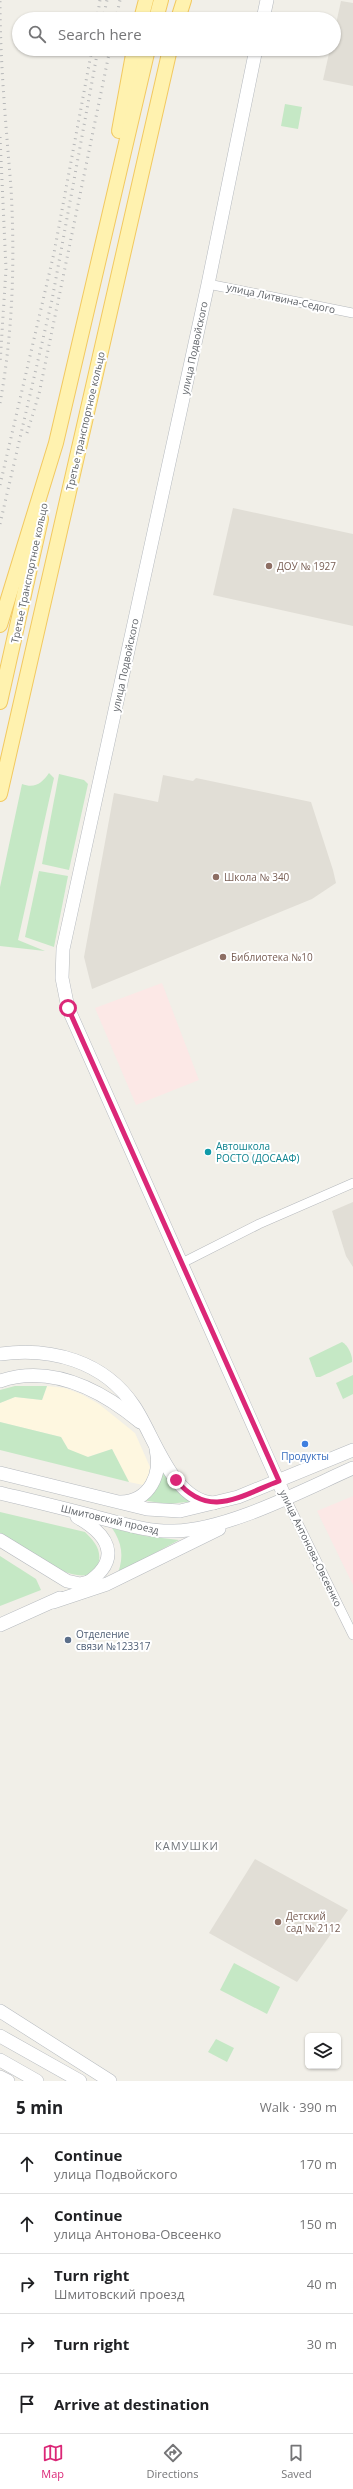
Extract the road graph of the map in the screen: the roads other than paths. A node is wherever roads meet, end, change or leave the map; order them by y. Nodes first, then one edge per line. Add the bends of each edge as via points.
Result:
1 (146, 0) edge
2 (161, 0) edge
3 (184, 0) edge
4 (267, 0) edge
5 (143, 12) edge
6 (158, 12) edge
7 (180, 12) edge
8 (264, 12) edge
9 (133, 56) edge
10 (146, 56) edge
11 (168, 56) edge
12 (255, 56) edge
13 (105, 228) junction
14 (208, 284) junction
15 (353, 313) edge
16 (56, 443) junction
17 (0, 625) edge
18 (0, 702) edge
19 (0, 794) edge
20 (353, 1183) edge
21 (182, 1263) junction
22 (0, 1354) edge
23 (0, 1381) edge
24 (152, 1438) junction
25 (353, 1450) edge
26 (353, 1468) edge
27 (0, 1473) edge
28 (279, 1481) junction
29 (0, 1493) edge
30 (286, 1497) junction
31 (118, 1502) junction
32 (223, 1502) junction
33 (63, 1509) junction
34 (0, 1540) edge
35 (92, 1580) junction
36 (53, 1602) junction
37 (0, 1625) edge
38 (353, 1635) edge
39 (0, 2011) edge
40 (0, 2036) edge
41 (0, 2060) edge
42 (0, 2077) edge
43 (8, 2081) edge
44 (37, 2081) edge
45 (80, 2081) edge
46 (110, 2081) edge

1 - 5 main road
2 - 6 main road
3 - 7 main road
4 - 8 main road
9 - 13 main road
10 - 13 main road, Третье транспортное кольцо
11 - 19 main road, Третье транспортное кольцо
12 - 14 main road, улица Подвойского
13 - 16 main road, Третье транспортное кольцо
14 - 15 street, улица Литвина-Седого
14 - 21 main road, улица Подвойского via 63,949 62,978 68,1008
16 - 17 main road, Третье транспортное кольцо
16 - 18 main road, Третье Транспортное кольцо
20 - 21 street via 259,1224
21 - 28 main road, улица Антонова-Овсеенко
22 - 24 main road via 48,1353 70,1358 93,1368 128,1398
23 - 24 main road via 40,1375 74,1382 116,1404 140,1422
24 - 31 main road via 158,1466 152,1486 137,1499
24 - 32 main road via 176,1480 188,1493 204,1502
25 - 28 main road, Шмитовский проезд
26 - 30 main road, Шмитовский проезд
27 - 31 main road, Шмитовский проезд
28 - 30 main road, улица Антонова-Овсеенко
28 - 32 main road, Шмитовский проезд
29 - 33 main road, Шмитовский проезд
30 - 33 main road, Шмитовский проезд via 218,1524 174,1531 143,1528
30 - 36 main road via 120,1578
30 - 38 street, улица Антонова-Овсеенко
31 - 32 main road, Шмитовский проезд via 174,1512
33 - 35 main road via 93,1526 106,1541 107,1554 104,1566
34 - 35 main road via 67,1581 80,1584
35 - 36 main road
36 - 37 main road
39 - 46 main road
40 - 45 main road
41 - 44 main road
42 - 43 main road

